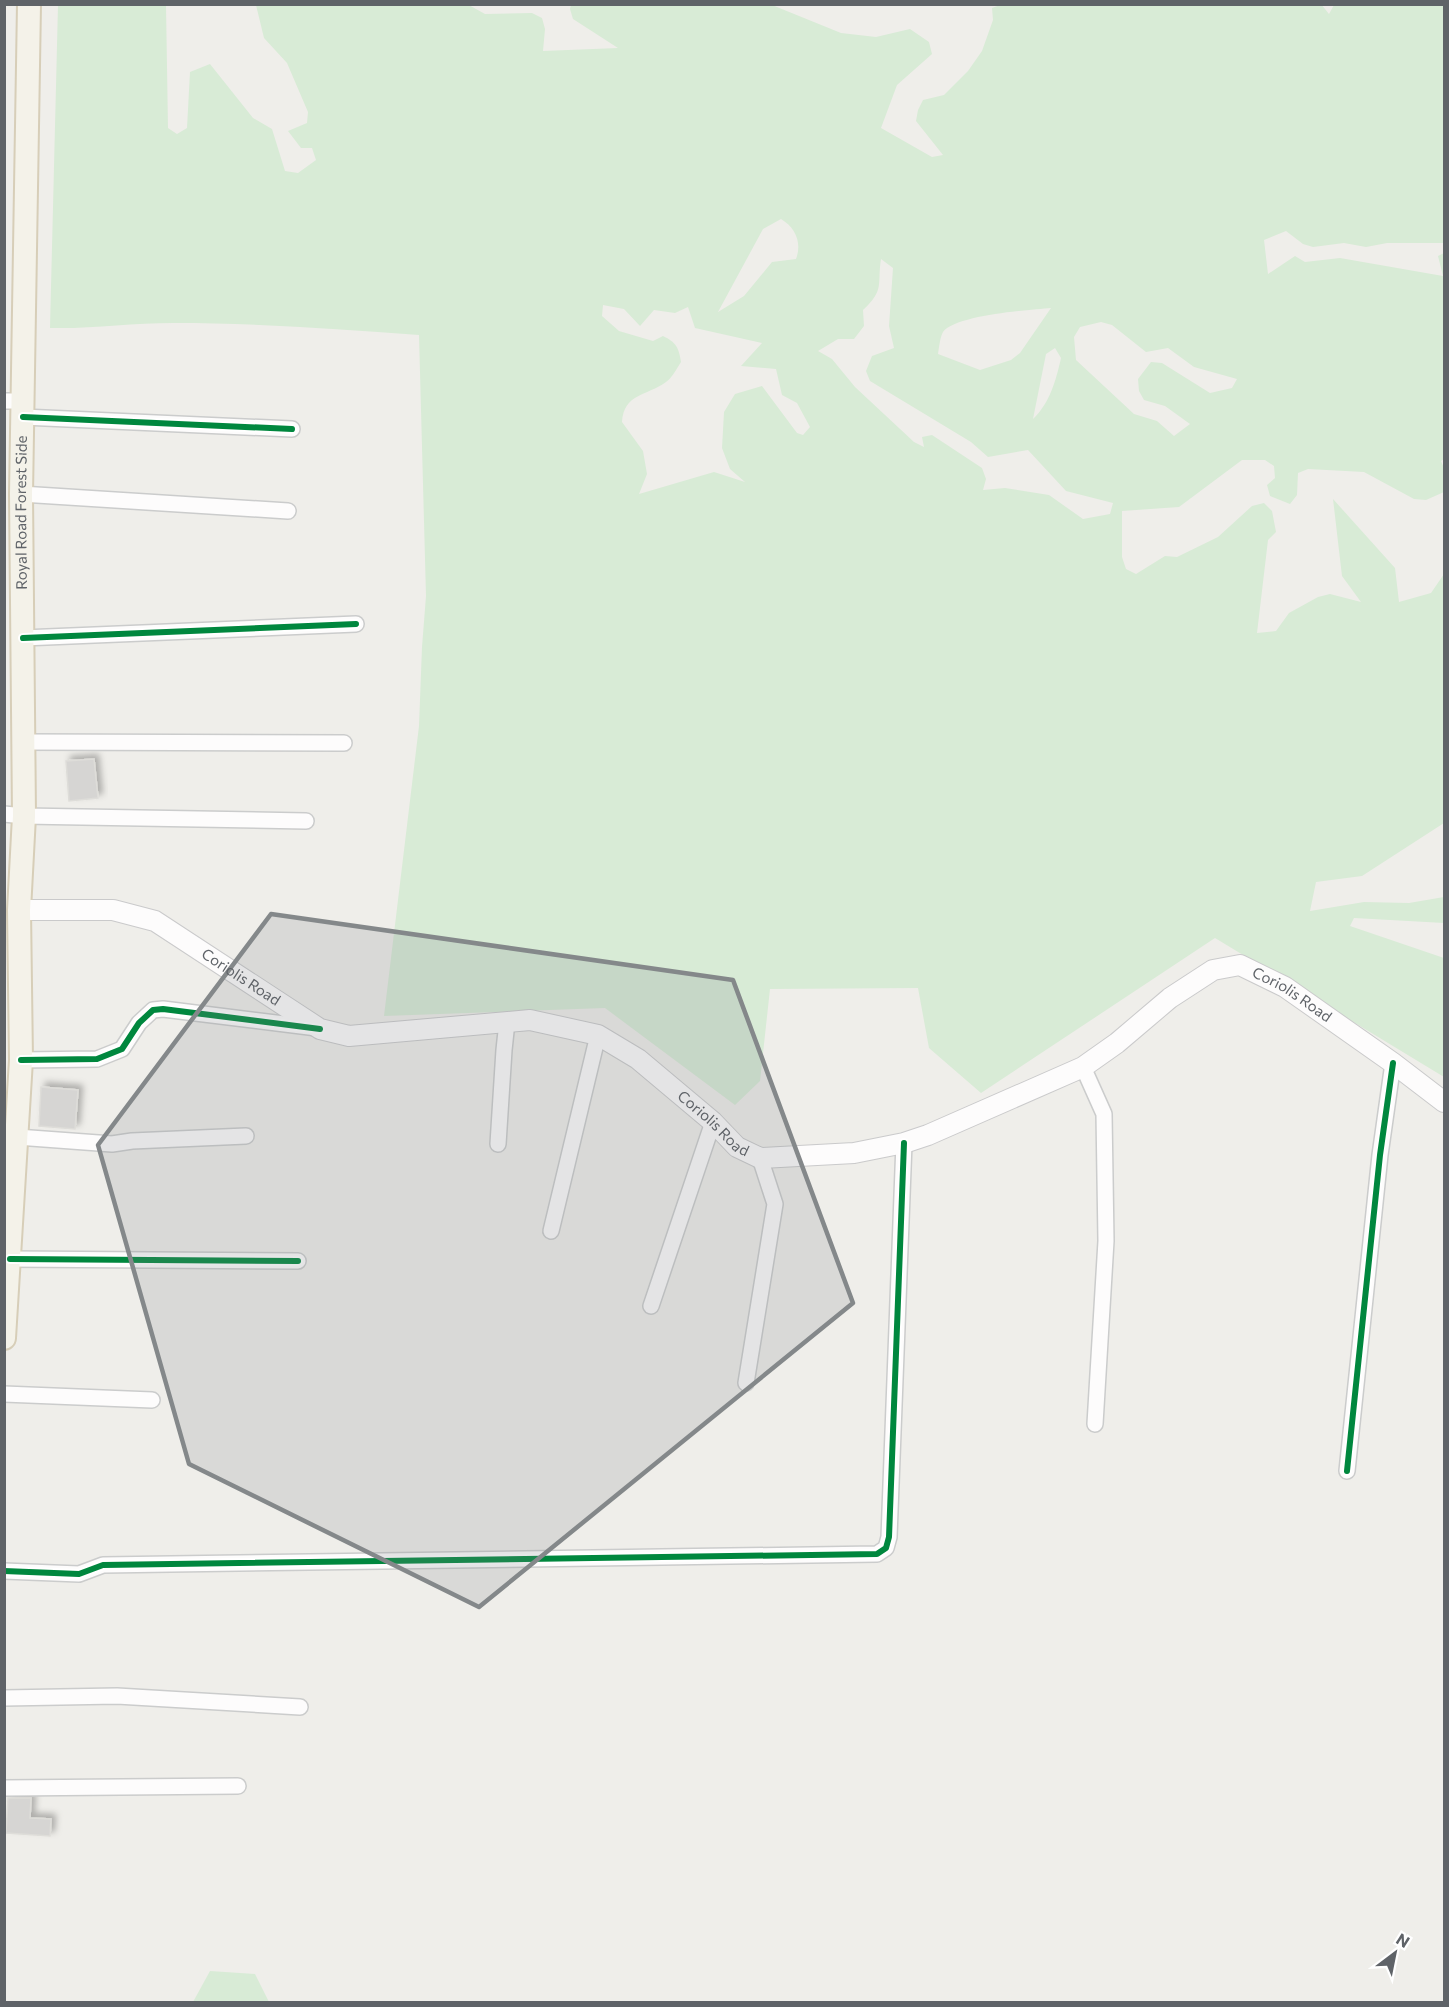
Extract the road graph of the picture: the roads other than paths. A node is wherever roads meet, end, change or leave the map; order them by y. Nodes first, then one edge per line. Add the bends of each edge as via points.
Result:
1 (28, 4) edge
2 (17, 406) edge
3 (292, 429) dead end
4 (21, 494) junction
5 (288, 511) dead end
6 (13, 570) edge
7 (356, 624) dead end
8 (23, 638) junction
9 (24, 742) junction
10 (344, 743) dead end
11 (14, 815) edge
12 (306, 821) dead end
13 (19, 910) junction
14 (507, 1022) junction
15 (320, 1029) junction
16 (598, 1035) junction
17 (21, 1060) junction
18 (1394, 1063) junction
19 (1083, 1067) junction
20 (1444, 1102) edge
21 (713, 1122) junction
22 (246, 1136) dead end
23 (17, 1137) junction
24 (904, 1143) junction
25 (498, 1144) dead end
26 (760, 1158) junction
27 (551, 1230) dead end
28 (10, 1259) junction
29 (298, 1261) dead end
30 (651, 1306) dead end
31 (4, 1338) edge
32 (746, 1383) dead end
33 (4, 1394) edge
34 (152, 1400) dead end
35 (1095, 1424) dead end
36 (1347, 1471) dead end
37 (4, 1571) edge
38 (4, 1698) edge
39 (300, 1707) dead end
40 (238, 1786) dead end
41 (4, 1788) edge

1 - 2 main road, Royal Road Forest Side
2 - 3 street
2 - 4 main road, Royal Road Forest Side
4 - 5 street
4 - 6 main road, Royal Road Forest Side
6 - 8 main road, Royal Road Forest Side
7 - 8 street
8 - 9 main road, Royal Road Forest Side
9 - 10 street
9 - 11 main road, Royal Road Forest Side
11 - 12 street
11 - 13 main road, Royal Road Forest Side
13 - 15 main road, Coriolis Road via 113,910 155,921
13 - 17 main road, Royal Road Forest Side
14 - 15 main road, Coriolis Road via 349,1036
14 - 16 main road, Coriolis Road via 530,1020
14 - 25 street
15 - 17 street via 153,1010 122,1049 97,1059
16 - 21 main road, Coriolis Road via 638,1059
16 - 27 street
17 - 23 main road, Royal Road Forest Side
18 - 19 main road, Coriolis Road via 1285,987 1240,965 1213,970 1170,998
18 - 20 main road, Coriolis Road
18 - 36 street via 1380,1155
19 - 24 main road, Coriolis Road
19 - 35 street via 1104,1114 1106,1241
21 - 26 main road, Coriolis Road via 737,1147
21 - 30 street
22 - 23 street via 112,1144
23 - 28 main road, Royal Road Forest Side
24 - 26 main road, Coriolis Road via 854,1153
24 - 37 street via 889,1537 886,1548 878,1554 103,1565 79,1574
26 - 32 street via 775,1204
28 - 29 street
28 - 31 main road, Royal Road Forest Side
33 - 34 street
38 - 39 street via 117,1696
40 - 41 street

